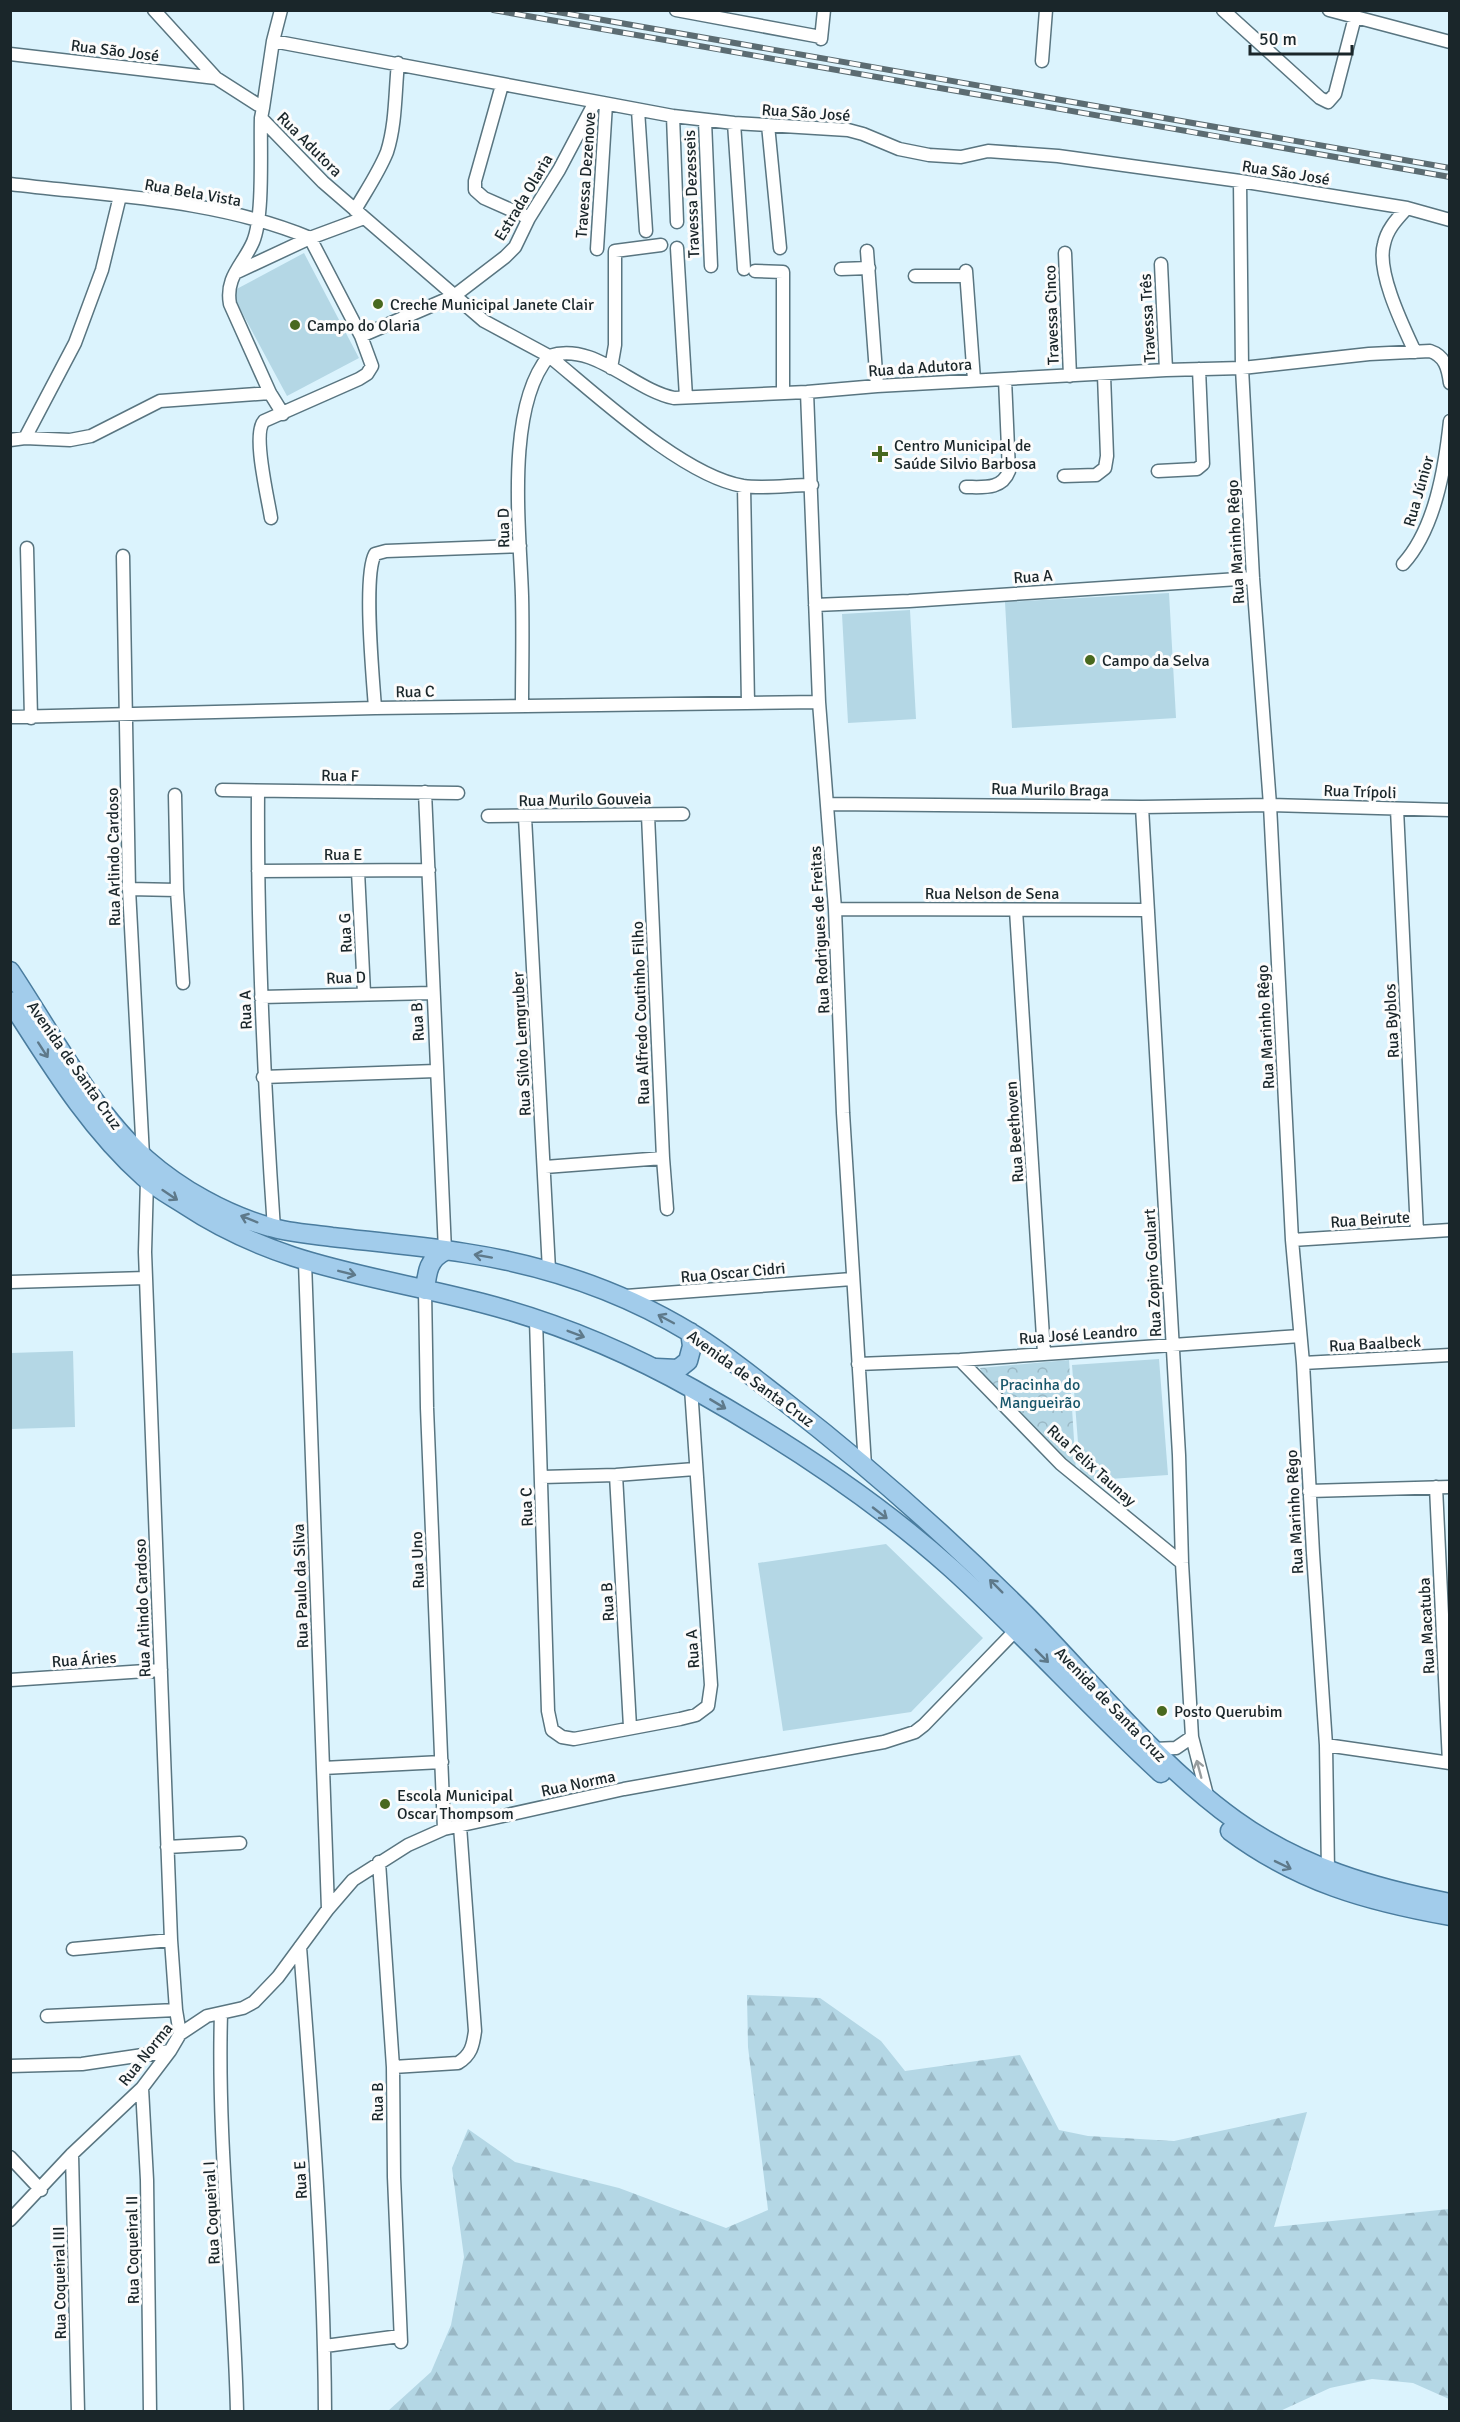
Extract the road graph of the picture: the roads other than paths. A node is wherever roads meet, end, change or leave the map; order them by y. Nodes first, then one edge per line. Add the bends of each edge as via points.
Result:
1 (154, 10) edge
2 (281, 10) edge
3 (676, 10) edge
4 (824, 10) edge
5 (1046, 10) edge
6 (1223, 10) edge
7 (1333, 11) edge
8 (1355, 16) junction
9 (273, 41) junction
10 (1449, 42) edge
11 (10, 54) edge
12 (1042, 60) dead end
13 (398, 63) junction
14 (216, 78) junction
15 (502, 85) junction
16 (601, 103) junction
17 (638, 110) junction
18 (262, 113) junction
19 (673, 116) junction
20 (705, 121) junction
21 (734, 123) junction
22 (768, 125) junction
23 (1240, 181) junction
24 (10, 184) edge
25 (120, 196) junction
26 (1407, 208) junction
27 (360, 214) junction
28 (529, 218) junction
29 (1449, 220) edge
30 (258, 221) junction
31 (677, 222) dead end
32 (646, 231) dead end
33 (310, 238) junction
34 (662, 245) dead end
35 (677, 248) dead end
36 (780, 248) dead end
37 (597, 249) dead end
38 (867, 251) dead end
39 (1065, 253) dead end
40 (1161, 264) dead end
41 (711, 266) dead end
42 (869, 268) junction
43 (841, 269) dead end
44 (235, 273) junction
45 (915, 276) dead end
46 (454, 296) junction
47 (361, 336) junction
48 (1415, 352) junction
49 (549, 356) junction
50 (611, 368) junction
51 (1242, 368) junction
52 (1199, 369) junction
53 (1166, 370) junction
54 (1104, 375) junction
55 (1070, 376) junction
56 (1005, 379) junction
57 (974, 380) junction
58 (1449, 383) edge
59 (877, 386) junction
60 (807, 392) junction
61 (270, 393) junction
62 (783, 393) junction
63 (686, 398) junction
64 (283, 414) junction
65 (1449, 421) edge
66 (25, 438) junction
67 (10, 440) edge
68 (1158, 471) dead end
69 (1064, 476) dead end
70 (812, 485) junction
71 (744, 486) junction
72 (966, 487) dead end
73 (271, 518) dead end
74 (520, 546) junction
75 (27, 548) dead end
76 (123, 556) dead end
77 (1403, 564) dead end
78 (1253, 578) junction
79 (815, 605) junction
80 (819, 702) junction
81 (748, 703) junction
82 (522, 706) junction
83 (375, 708) junction
84 (127, 715) junction
85 (10, 717) edge
86 (31, 718) junction
87 (222, 790) dead end
88 (258, 791) junction
89 (425, 792) junction
90 (458, 793) dead end
91 (175, 795) dead end
92 (829, 804) junction
93 (1270, 805) junction
94 (1142, 807) junction
95 (1397, 809) junction
96 (1449, 810) edge
97 (683, 814) dead end
98 (648, 815) junction
99 (488, 816) dead end
100 (525, 817) junction
101 (429, 870) junction
102 (258, 871) junction
103 (358, 871) junction
104 (129, 889) junction
105 (177, 890) junction
106 (835, 909) junction
107 (1016, 910) junction
108 (1148, 910) junction
109 (10, 971) edge
110 (183, 983) dead end
111 (364, 993) junction
112 (432, 993) junction
113 (261, 997) junction
114 (10, 1000) edge
115 (436, 1071) junction
116 (264, 1077) junction
117 (143, 1156) junction
118 (663, 1158) junction
119 (545, 1167) junction
120 (147, 1180) junction
121 (667, 1209) dead end
122 (274, 1229) junction
123 (1449, 1230) edge
124 (1417, 1232) junction
125 (1292, 1240) junction
126 (445, 1251) junction
127 (305, 1262) junction
128 (549, 1270) junction
129 (146, 1278) junction
130 (852, 1279) junction
131 (10, 1282) edge
132 (425, 1290) junction
133 (616, 1296) junction
134 (536, 1319) junction
135 (690, 1332) junction
136 (1300, 1336) junction
137 (1173, 1345) junction
138 (1044, 1353) junction
139 (1449, 1355) edge
140 (960, 1359) junction
141 (1303, 1363) junction
142 (858, 1364) junction
143 (648, 1367) junction
144 (691, 1388) junction
145 (865, 1466) junction
146 (695, 1469) junction
147 (616, 1475) junction
148 (542, 1477) junction
149 (1436, 1487) junction
150 (1449, 1487) edge
151 (1310, 1491) junction
152 (1182, 1563) junction
153 (1016, 1630) junction
154 (161, 1670) junction
155 (10, 1680) edge
156 (549, 1695) joint
157 (630, 1727) junction
158 (1192, 1737) junction
159 (1326, 1745) junction
160 (1154, 1749) junction
161 (442, 1762) junction
162 (1449, 1763) edge
163 (323, 1768) junction
164 (1208, 1800) junction
165 (460, 1826) junction
166 (444, 1829) junction
167 (240, 1844) dead end
168 (167, 1846) junction
169 (379, 1862) junction
170 (1328, 1871) junction
171 (1449, 1903) edge
172 (328, 1909) junction
173 (1449, 1916) edge
174 (171, 1940) junction
175 (300, 1947) junction
176 (73, 1949) dead end
177 (176, 2010) junction
178 (221, 2013) junction
179 (47, 2016) dead end
180 (180, 2034) junction
181 (170, 2051) junction
182 (10, 2066) edge
183 (393, 2067) junction
184 (142, 2088) junction
185 (72, 2154) junction
186 (10, 2157) edge
187 (41, 2190) junction
188 (10, 2220) edge
189 (325, 2346) junction
190 (78, 2412) edge
191 (150, 2412) edge
192 (237, 2412) edge
193 (325, 2412) edge

1 - 14 street, Rua Adutora
2 - 9 street
3 - 4 street via 821,38
5 - 12 street
6 - 8 street via 1325,101 1332,99 1337,85
7 - 8 street
8 - 10 street
9 - 13 street, Rua São José
9 - 18 street
11 - 14 street, Rua São José
13 - 15 street, Rua São José
13 - 27 street via 387,150
14 - 18 street, Rua Adutora
15 - 16 street, Rua São José
15 - 28 street via 475,190
16 - 17 street, Rua São José
16 - 28 street, Estrada Olaria
16 - 37 street, Travessa Dezenove
17 - 19 street, Rua São José
17 - 32 street
18 - 27 street, Rua Adutora via 323,182
18 - 30 street
19 - 20 street, Rua São José
19 - 31 street
20 - 21 street, Rua São José
20 - 41 street, Travessa Dezesseis
21 - 22 street, Rua São José
21 - 62 street via 750,270 783,272
22 - 23 street, Rua São José via 848,130 914,153 946,158 988,151 1010,152
22 - 36 street
23 - 26 street, Rua São José
23 - 51 street, Rua Marinho Rêgo
24 - 25 street, Rua Bela Vista
25 - 30 street, Rua Bela Vista via 205,208
25 - 66 street via 102,270 75,343
26 - 29 street, Rua São José
26 - 48 street via 1390,228 1382,259 1398,317
27 - 33 street
27 - 46 street, Rua Adutora
28 - 46 street, Estrada Olaria via 515,247
30 - 33 street, Rua Bela Vista
30 - 44 street via 252,243
33 - 44 street
33 - 47 street
34 - 50 street via 615,251 615,345
35 - 63 street
38 - 42 street
39 - 55 street, Travessa Cinco
40 - 53 street, Travessa Três
42 - 43 street
42 - 59 street
44 - 61 street via 228,288 230,304
45 - 57 street via 966,273
46 - 47 street, Estrada Olaria
46 - 49 street via 484,321
47 - 64 street via 372,363 367,374
48 - 51 street, Rua da Adutora
48 - 58 street via 1438,354 1446,364
49 - 50 street, Rua da Adutora via 575,354
49 - 71 street via 693,466
49 - 74 street, Rua D via 533,384 521,432
50 - 63 street, Rua da Adutora via 653,392
51 - 52 street, Rua da Adutora
51 - 78 street, Rua Marinho Rêgo
52 - 53 street, Rua da Adutora
52 - 68 street via 1203,464 1197,469
53 - 54 street, Rua da Adutora
54 - 55 street, Rua da Adutora
54 - 69 street via 1105,468 1096,475
55 - 56 street, Rua da Adutora
56 - 57 street, Rua da Adutora
56 - 72 street via 1010,462 1007,475 999,484
57 - 59 street, Rua da Adutora
59 - 60 street, Rua da Adutora
60 - 62 street, Rua da Adutora
60 - 70 street, Rua Rodrigues de Freitas
61 - 64 street
61 - 66 street via 160,400 91,436 70,440
62 - 63 street, Rua da Adutora
64 - 73 street via 264,421 258,431
65 - 77 street, Rua Júnior via 1443,472 1429,518 1415,551
66 - 67 street
70 - 71 street
70 - 79 street, Rua Rodrigues de Freitas
71 - 81 street
74 - 82 street, Rua D
74 - 83 street via 386,550 375,554 370,564 369,591
75 - 86 street
76 - 84 street, Rua Arlindo Cardoso
78 - 79 street, Rua A
78 - 93 street, Rua Marinho Rêgo
79 - 80 street, Rua Rodrigues de Freitas
80 - 81 street, Rua C
80 - 92 street, Rua Rodrigues de Freitas
81 - 82 street, Rua C
82 - 83 street, Rua C
83 - 84 street, Rua C
84 - 86 street, Rua C
84 - 104 street, Rua Arlindo Cardoso
85 - 86 street, Rua C
87 - 88 street, Rua F
88 - 89 street, Rua F
88 - 102 street, Rua A
89 - 90 street, Rua F
89 - 101 street, Rua B
91 - 105 street
92 - 94 street, Rua Murilo Braga
92 - 106 street, Rua Rodrigues de Freitas
93 - 94 street, Rua Murilo Braga
93 - 95 street, Rua Trípoli
93 - 125 street, Rua Marinho Rêgo
94 - 108 street, Rua Zopiro Goulart
95 - 96 street, Rua Trípoli
95 - 124 street, Rua Byblos
97 - 98 street, Rua Murilo Gouveia
98 - 100 street, Rua Murilo Gouveia
98 - 118 street, Rua Alfredo Coutinho Filho
99 - 100 street, Rua Murilo Gouveia
100 - 119 street, Rua Sílvio Lemgruber
101 - 103 street, Rua E
101 - 112 street, Rua B
102 - 103 street, Rua E
102 - 113 street, Rua A
103 - 111 street, Rua G
104 - 105 street
104 - 117 street, Rua Arlindo Cardoso
105 - 110 street
106 - 107 street, Rua Nelson de Sena
106 - 130 street, Rua Rodrigues de Freitas
107 - 108 street, Rua Nelson de Sena
107 - 138 street, Rua Beethoven
108 - 137 street, Rua Zopiro Goulart
109 - 117 main road, Avenida de Santa Cruz via 81,1080
111 - 112 street, Rua D
111 - 113 street, Rua D
112 - 115 street, Rua B
113 - 116 street, Rua A
114 -> 120 main road, Avenida de Santa Cruz via 92,1123
115 - 116 street
115 - 126 street, Rua B
116 - 122 street, Rua A
122 -> 117 main road, Avenida de Santa Cruz via 191,1191
118 - 119 street
118 - 121 street, Rua Alfredo Coutinho Filho
119 - 128 street, Rua Sílvio Lemgruber
120 -> 127 main road, Avenida de Santa Cruz via 210,1221
120 - 129 street, Rua Arlindo Cardoso
122 - 126 main road, Avenida de Santa Cruz
123 - 124 street, Rua Beirute
124 - 125 street, Rua Beirute
125 - 136 street, Rua Marinho Rêgo
128 -> 126 main road, Avenida de Santa Cruz
126 - 132 main road via 430,1264
127 -> 132 main road, Avenida de Santa Cruz
127 - 163 street, Rua Paulo da Silva
128 - 133 main road, Avenida de Santa Cruz
129 - 131 street
129 - 154 street, Rua Arlindo Cardoso
130 - 133 street, Rua Oscar Cidri
130 - 142 street, Rua Rodrigues de Freitas
132 - 134 main road, Avenida de Santa Cruz
132 - 161 street, Rua Uno
135 -> 133 main road, Avenida de Santa Cruz
134 -> 143 main road, Avenida de Santa Cruz
134 - 148 street, Rua C
135 - 143 main road via 691,1354 684,1366 670,1370
135 - 145 main road, Avenida de Santa Cruz
136 - 137 street, Rua José Leandro
136 - 141 street, Rua Marinho Rêgo
137 - 138 street, Rua José Leandro
137 - 152 street, Rua Zopiro Goulart
138 - 140 street, Rua José Leandro
139 - 141 street, Rua Baalbeck
140 - 142 street, Rua José Leandro
140 - 152 street, Rua Felix Taunay via 1061,1464
141 - 151 street, Rua Marinho Rêgo
142 - 145 street, Rua Rodrigues de Freitas
143 - 144 main road, Avenida de Santa Cruz
144 - 146 street, Rua A
144 -> 153 main road, Avenida de Santa Cruz via 846,1486 949,1567
160 -> 145 main road, Avenida de Santa Cruz via 996,1586
146 - 147 street
146 - 157 street, Rua A via 711,1685 709,1702 706,1710 696,1715
147 - 148 street
147 - 157 street, Rua B
148 - 156 street, Rua C
149 - 150 street
149 - 151 street
149 - 162 street, Rua Macatuba
151 - 159 street, Rua Marinho Rêgo
152 - 158 street, Rua Zopiro Goulart
153 - 165 street, Rua Norma via 915,1732 884,1742 635,1787
153 -> 173 main road, Avenida de Santa Cruz via 1200,1808 1276,1862 1359,1897
154 - 155 street, Rua Áries
154 - 168 street, Rua Arlindo Cardoso
156 - 157 street, Rua A via 550,1725 556,1735 574,1739
158 - 160 street via 1176,1748
164 -> 158 street, Rua Zopiro Goulart
159 - 162 street
159 - 170 street, Rua Marinho Rêgo
160 - 164 main road, Avenida de Santa Cruz
161 - 163 street
161 - 166 street, Rua Uno
163 - 172 street, Rua Paulo da Silva
164 - 170 main road, Avenida de Santa Cruz via 1280,1848
165 - 166 street, Rua Norma
165 - 183 street via 475,2031 470,2054 458,2063
166 - 169 street, Rua Norma
167 - 168 street
168 - 174 street, Rua Arlindo Cardoso
169 - 172 street, Rua Norma via 353,1880
169 - 183 street, Rua B
170 - 171 main road, Avenida de Santa Cruz via 1359,1883
172 - 175 street, Rua Norma
174 - 176 street
174 - 177 street, Rua Arlindo Cardoso
175 - 178 street, Rua Norma via 266,1992 254,2002
175 - 189 street, Rua E
177 - 179 street
177 - 180 street, Rua Arlindo Cardoso
178 - 180 street, Rua Norma via 207,2016
178 - 192 street, Rua Coqueiral I via 219,2079
180 - 181 street, Rua Norma
181 - 182 street via 82,2064
181 - 184 street, Rua Norma
183 - 189 street, Rua B via 401,2339
184 - 185 street, Rua Norma
184 - 191 street, Rua Coqueiral II
185 - 187 street, Rua Norma
185 - 190 street, Rua Coqueiral III
186 - 187 street
187 - 188 street, Rua Norma
189 - 193 street, Rua E

